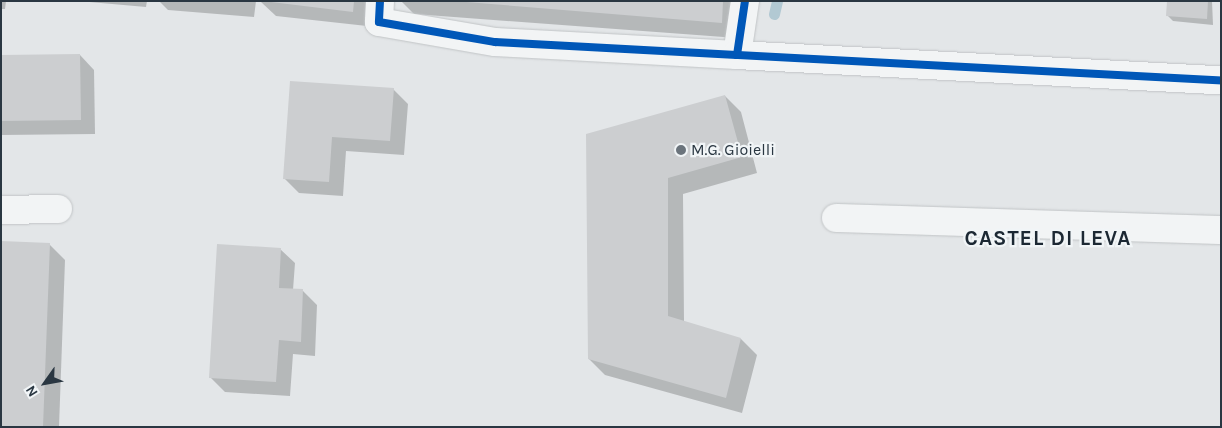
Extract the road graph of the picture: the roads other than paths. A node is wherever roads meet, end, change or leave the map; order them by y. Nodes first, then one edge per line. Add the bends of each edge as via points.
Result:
1 (380, 1) edge
2 (745, 1) edge
3 (737, 55) junction
4 (1221, 80) edge
5 (58, 209) dead end
6 (1, 210) edge
7 (836, 218) dead end
8 (1221, 230) edge

1 - 3 street via 380,22 495,42
2 - 3 street
3 - 4 street
5 - 6 street
7 - 8 street

